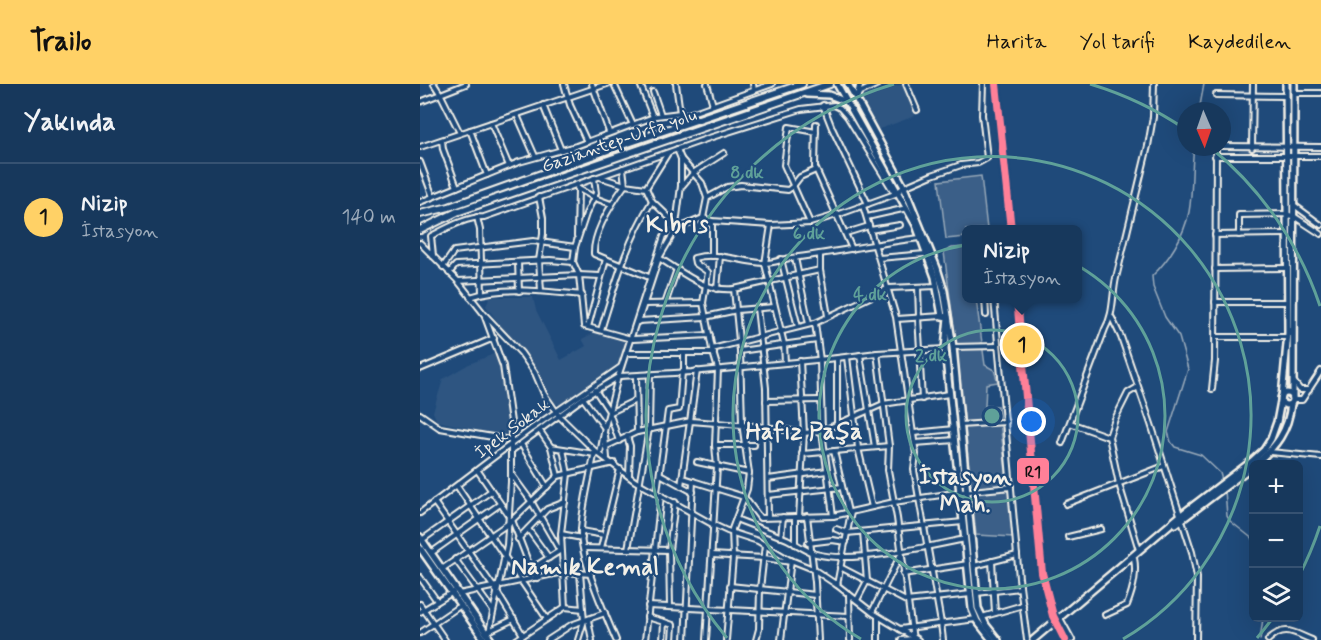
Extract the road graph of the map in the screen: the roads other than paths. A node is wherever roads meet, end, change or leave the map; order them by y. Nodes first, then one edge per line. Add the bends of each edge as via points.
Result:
1 (434, 84) edge
2 (466, 84) edge
3 (564, 84) edge
4 (607, 84) edge
5 (614, 84) edge
6 (640, 84) edge
7 (676, 84) edge
8 (707, 84) edge
9 (753, 84) edge
10 (772, 84) edge
11 (802, 84) edge
12 (830, 84) edge
13 (837, 84) edge
14 (848, 84) edge
15 (860, 84) edge
16 (878, 84) edge
17 (906, 84) edge
18 (983, 84) edge
19 (1154, 84) edge
20 (1253, 84) edge
21 (1286, 84) edge
22 (1294, 84) edge
23 (592, 86) edge
24 (754, 90) junction
25 (653, 92) dead end
26 (1294, 93) junction
27 (1321, 93) edge
28 (441, 94) junction
29 (802, 94) junction
30 (856, 95) junction
31 (1216, 95) dead end
32 (1253, 96) junction
33 (1286, 96) junction
34 (567, 97) junction
35 (420, 102) edge
36 (848, 102) junction
37 (858, 103) junction
38 (543, 105) junction
39 (713, 105) junction
40 (823, 105) junction
41 (917, 110) dead end
42 (517, 115) junction
43 (661, 115) junction
44 (653, 117) junction
45 (682, 117) junction
46 (491, 123) junction
47 (816, 124) dead end
48 (633, 125) junction
49 (470, 130) junction
50 (609, 132) junction
51 (816, 132) junction
52 (460, 134) junction
53 (442, 140) junction
54 (586, 141) junction
55 (420, 147) edge
56 (1231, 147) edge
57 (1321, 147) edge
58 (1252, 148) junction
59 (1286, 148) junction
60 (1294, 148) junction
61 (677, 149) junction
62 (561, 150) junction
63 (668, 152) junction
64 (724, 153) dead end
65 (535, 156) junction
66 (1215, 156) joint
67 (1321, 156) edge
68 (1286, 157) junction
69 (1294, 157) junction
70 (681, 159) junction
71 (420, 162) edge
72 (508, 165) junction
73 (623, 168) junction
74 (816, 170) junction
75 (693, 173) junction
76 (487, 176) junction
77 (597, 177) junction
78 (625, 185) junction
79 (681, 186) junction
80 (793, 186) junction
81 (457, 187) junction
82 (576, 187) junction
83 (904, 187) junction
84 (646, 188) junction
85 (897, 193) junction
86 (433, 197) junction
87 (539, 197) junction
88 (594, 198) junction
89 (707, 198) junction
90 (1286, 199) junction
91 (652, 201) junction
92 (420, 202) edge
93 (611, 204) junction
94 (868, 204) junction
95 (1295, 205) junction
96 (863, 206) junction
97 (907, 208) junction
98 (420, 214) edge
99 (1286, 214) junction
100 (837, 215) junction
101 (477, 217) junction
102 (867, 217) junction
103 (1295, 217) junction
104 (703, 218) junction
105 (712, 221) junction
106 (810, 223) junction
107 (771, 225) junction
108 (900, 225) dead end
109 (1321, 225) edge
110 (676, 227) junction
111 (870, 228) junction
112 (420, 230) edge
113 (846, 233) junction
114 (1286, 234) junction
115 (1321, 234) edge
116 (1215, 235) junction
117 (1239, 235) junction
118 (920, 238) junction
119 (577, 241) junction
120 (541, 242) junction
121 (420, 243) edge
122 (875, 243) junction
123 (575, 247) junction
124 (480, 249) junction
125 (852, 249) junction
126 (820, 254) junction
127 (925, 254) junction
128 (712, 256) junction
129 (720, 256) junction
130 (433, 257) junction
131 (659, 258) junction
132 (795, 258) junction
133 (879, 258) junction
134 (606, 259) junction
135 (781, 259) junction
136 (539, 260) junction
137 (518, 262) junction
138 (573, 262) junction
139 (480, 264) junction
140 (765, 264) junction
141 (621, 265) junction
142 (443, 267) junction
143 (1287, 268) junction
144 (677, 269) junction
145 (1215, 269) junction
146 (820, 270) junction
147 (449, 273) junction
148 (579, 275) junction
149 (600, 276) junction
150 (799, 276) junction
151 (649, 277) junction
152 (520, 278) junction
153 (539, 278) junction
154 (787, 278) junction
155 (482, 280) junction
156 (458, 281) junction
157 (769, 282) junction
158 (705, 286) junction
159 (937, 286) junction
160 (918, 287) junction
161 (889, 288) junction
162 (734, 289) junction
163 (717, 290) junction
164 (519, 291) junction
165 (541, 291) junction
166 (482, 293) junction
167 (582, 295) junction
168 (470, 297) junction
169 (1215, 302) junction
170 (703, 303) junction
171 (985, 303) edge
172 (994, 303) edge
173 (1287, 303) junction
174 (644, 304) junction
175 (665, 304) junction
176 (774, 307) junction
177 (757, 308) junction
178 (737, 310) junction
179 (484, 314) junction
180 (986, 315) dead end
181 (828, 316) junction
182 (942, 316) junction
183 (705, 317) junction
184 (919, 317) junction
185 (1112, 317) junction
186 (897, 319) junction
187 (639, 321) junction
188 (815, 323) junction
189 (809, 324) junction
190 (588, 327) junction
191 (798, 327) junction
192 (601, 331) junction
193 (781, 331) junction
194 (710, 335) junction
195 (762, 336) junction
196 (1215, 337) junction
197 (1288, 337) junction
198 (495, 338) junction
199 (632, 339) junction
200 (817, 340) junction
201 (739, 341) junction
202 (784, 345) junction
203 (997, 346) junction
204 (953, 347) junction
205 (762, 348) junction
206 (919, 349) junction
207 (945, 349) junction
208 (713, 351) junction
209 (740, 351) junction
210 (902, 351) junction
211 (877, 352) junction
212 (628, 353) junction
213 (684, 354) junction
214 (861, 355) junction
215 (847, 357) junction
216 (837, 358) junction
217 (819, 360) junction
218 (800, 361) junction
219 (785, 363) junction
220 (763, 365) junction
221 (622, 367) junction
222 (741, 367) junction
223 (420, 369) edge
224 (718, 369) junction
225 (697, 371) junction
226 (1321, 371) edge
227 (683, 372) junction
228 (650, 374) junction
229 (636, 376) junction
230 (619, 377) junction
231 (1294, 382) junction
232 (1138, 387) junction
233 (595, 390) junction
234 (1212, 390) dead end
235 (1310, 390) junction
236 (951, 394) junction
237 (583, 398) junction
238 (922, 399) junction
239 (1281, 399) junction
240 (636, 400) junction
241 (820, 400) junction
242 (908, 400) junction
243 (766, 401) junction
244 (801, 401) junction
245 (1292, 401) junction
246 (883, 404) junction
247 (869, 409) junction
248 (610, 413) junction
249 (420, 414) edge
250 (558, 414) junction
251 (854, 417) junction
252 (691, 422) junction
253 (1006, 422) junction
254 (717, 423) junction
255 (1070, 423) junction
256 (837, 424) junction
257 (960, 425) junction
258 (665, 426) junction
259 (743, 426) junction
260 (604, 427) junction
261 (766, 427) junction
262 (649, 429) junction
263 (954, 429) junction
264 (540, 431) junction
265 (822, 431) junction
266 (637, 432) junction
267 (804, 433) junction
268 (914, 433) junction
269 (627, 436) junction
270 (1109, 436) junction
271 (510, 440) junction
272 (955, 440) junction
273 (619, 441) junction
274 (915, 443) junction
275 (1062, 443) dead end
276 (521, 444) junction
277 (714, 445) junction
278 (754, 445) dead end
279 (510, 446) junction
280 (745, 446) junction
281 (888, 446) junction
282 (551, 447) junction
283 (605, 447) junction
284 (875, 447) junction
285 (858, 448) junction
286 (562, 449) junction
287 (825, 451) junction
288 (834, 451) junction
289 (510, 452) junction
290 (1270, 452) junction
291 (597, 453) junction
292 (802, 454) junction
293 (1321, 456) edge
294 (607, 458) junction
295 (1260, 460) edge
296 (697, 462) dead end
297 (614, 463) junction
298 (1164, 466) junction
299 (717, 467) junction
300 (592, 468) junction
301 (1249, 468) edge
302 (620, 469) junction
303 (477, 471) junction
304 (827, 471) junction
305 (749, 473) junction
306 (568, 474) junction
307 (660, 474) junction
308 (511, 475) junction
309 (801, 475) junction
310 (558, 476) junction
311 (629, 476) junction
312 (683, 478) junction
313 (1233, 478) junction
314 (768, 479) junction
315 (693, 481) junction
316 (640, 484) junction
317 (1119, 484) junction
318 (457, 486) junction
319 (681, 486) junction
320 (547, 487) junction
321 (715, 487) junction
322 (842, 487) junction
323 (1011, 487) junction
324 (830, 489) junction
325 (491, 491) junction
326 (964, 491) junction
327 (693, 492) junction
328 (799, 493) junction
329 (659, 494) junction
330 (768, 495) junction
331 (744, 497) junction
332 (920, 499) junction
333 (531, 501) junction
334 (434, 502) junction
335 (566, 502) junction
336 (675, 502) junction
337 (894, 502) junction
338 (500, 504) junction
339 (1066, 504) dead end
340 (470, 506) junction
341 (872, 507) junction
342 (692, 512) junction
343 (850, 512) junction
344 (420, 513) edge
345 (807, 516) junction
346 (833, 516) junction
347 (540, 517) junction
348 (768, 517) junction
349 (783, 517) junction
350 (797, 517) junction
351 (1181, 517) junction
352 (478, 519) junction
353 (735, 519) junction
354 (510, 520) junction
355 (447, 522) junction
356 (964, 522) junction
357 (924, 524) junction
358 (712, 525) junction
359 (898, 527) junction
360 (528, 529) junction
361 (836, 529) dead end
362 (1101, 529) dead end
363 (581, 531) junction
364 (863, 532) junction
365 (732, 533) junction
366 (847, 533) junction
367 (561, 534) junction
368 (604, 535) junction
369 (457, 536) junction
370 (490, 536) junction
371 (781, 537) junction
372 (1068, 537) dead end
373 (421, 538) edge
374 (582, 538) junction
375 (518, 539) junction
376 (966, 539) junction
377 (846, 542) junction
378 (808, 543) junction
379 (795, 544) junction
380 (765, 545) junction
381 (928, 547) junction
382 (420, 548) edge
383 (583, 548) junction
384 (601, 548) junction
385 (628, 549) junction
386 (467, 550) junction
387 (561, 550) junction
388 (655, 550) junction
389 (669, 550) junction
390 (1139, 550) junction
391 (901, 552) junction
392 (812, 553) junction
393 (712, 555) junction
394 (1017, 555) junction
395 (426, 556) edge
396 (865, 556) junction
397 (504, 557) junction
398 (733, 557) junction
399 (843, 557) junction
400 (549, 558) junction
401 (764, 558) junction
402 (1134, 558) junction
403 (455, 559) junction
404 (791, 561) junction
405 (992, 561) junction
406 (971, 565) junction
407 (840, 567) junction
408 (442, 569) junction
409 (531, 569) junction
410 (932, 569) junction
411 (813, 570) junction
412 (563, 572) junction
413 (580, 573) junction
414 (591, 574) junction
415 (903, 574) junction
416 (420, 577) edge
417 (537, 578) junction
418 (520, 581) junction
419 (867, 581) junction
420 (837, 585) junction
421 (499, 586) junction
422 (730, 586) junction
423 (493, 587) junction
424 (1020, 588) junction
425 (760, 589) junction
426 (883, 589) junction
427 (478, 590) junction
428 (995, 590) junction
429 (498, 592) junction
430 (788, 592) junction
431 (456, 593) junction
432 (974, 593) junction
433 (849, 594) junction
434 (816, 595) junction
435 (937, 598) junction
436 (857, 600) junction
437 (437, 601) junction
438 (906, 601) junction
439 (420, 604) edge
440 (461, 605) junction
441 (648, 606) junction
442 (1023, 606) junction
443 (565, 607) junction
444 (670, 607) junction
445 (688, 608) junction
446 (583, 609) junction
447 (707, 609) junction
448 (422, 610) edge
449 (728, 610) junction
450 (493, 611) junction
451 (760, 611) junction
452 (785, 612) junction
453 (872, 612) junction
454 (605, 613) junction
455 (817, 613) junction
456 (995, 613) junction
457 (1105, 615) dead end
458 (849, 616) junction
459 (878, 616) junction
460 (647, 617) junction
461 (979, 618) junction
462 (514, 619) junction
463 (547, 619) junction
464 (1061, 620) junction
465 (586, 621) junction
466 (664, 622) junction
467 (433, 623) junction
468 (941, 623) junction
469 (911, 627) junction
470 (899, 629) junction
471 (420, 633) edge
472 (523, 635) junction
473 (443, 638) edge
474 (488, 638) edge
475 (912, 639) edge
476 (437, 640) edge
477 (516, 640) edge
478 (548, 640) edge
479 (578, 640) edge
480 (592, 640) edge
481 (616, 640) edge
482 (645, 640) edge
483 (663, 640) edge
484 (672, 640) edge
485 (685, 640) edge
486 (706, 640) edge
487 (726, 640) edge
488 (756, 640) edge
489 (781, 640) edge
490 (818, 640) edge
491 (850, 640) edge
492 (878, 640) edge
493 (901, 640) edge
494 (918, 640) edge
495 (943, 640) edge
496 (992, 640) edge
497 (998, 640) edge
498 (1027, 640) edge
499 (1035, 640) edge
500 (1072, 640) edge
501 (1196, 640) edge
502 (1268, 640) edge
503 (1312, 640) edge

1 - 28 street
2 - 28 street
3 - 34 street
4 - 23 street
5 - 48 street
6 - 44 street
7 - 45 street
8 - 39 street
9 - 24 street
10 - 24 street
11 - 45 highway, Gaziantep-Urfa yolu
12 - 29 highway, Gaziantep-Urfa yolu
13 - 36 main road
14 - 37 main road
15 - 30 main road
16 - 30 street
17 - 41 street
18 - 83 street via 987,158
19 - 185 street via 1148,146 1112,298
20 - 32 street
21 - 33 main road
22 - 26 main road
23 - 34 street
23 - 50 street
24 - 39 street
25 - 43 street
26 - 27 street
26 - 60 main road
28 - 35 street
28 - 52 street
29 - 36 main road via 829,95
29 - 112 highway, Gaziantep-Urfa yolu via 457,212
30 - 37 main road
31 - 32 street
32 - 33 street
32 - 58 street
33 - 59 main road
34 - 38 street
34 - 54 street
36 - 85 main road
37 - 83 main road
38 - 42 street
38 - 62 street
39 - 45 street
40 - 61 street
40 - 85 street via 834,105 847,116
40 - 94 street
42 - 46 street
42 - 65 street
43 - 44 street
43 - 45 street
44 - 48 street
45 - 98 highway, Gaziantep-Urfa yolu via 449,207
46 - 49 street
46 - 72 street
47 - 51 street
48 - 50 street
49 - 52 street
49 - 76 street
50 - 54 street
51 - 74 street
51 - 80 street via 789,127 784,165
52 - 53 street
53 - 55 street
53 - 81 street
54 - 62 street
56 - 58 street
57 - 60 street
58 - 59 street
59 - 60 street
59 - 68 main road
60 - 69 main road
61 - 63 street
61 - 70 street
62 - 65 street
63 - 73 street
63 - 84 street
64 - 75 street
65 - 72 street
66 - 68 street
66 - 116 street
67 - 69 street
68 - 69 street
68 - 90 main road
69 - 95 main road
70 - 75 street
70 - 79 street
71 - 86 street
72 - 76 street
73 - 77 street
73 - 78 street
74 - 80 street via 800,177
74 - 100 street
75 - 79 street
75 - 89 street
76 - 81 street
77 - 78 street
77 - 82 street
77 - 88 street
78 - 84 street
78 - 93 street
79 - 110 street
80 - 89 street via 788,190 726,187
80 - 106 street
81 - 86 street
82 - 87 street
82 - 88 street
82 - 119 street
83 - 85 street
83 - 204 main road via 940,279
84 - 91 street
85 - 94 street
85 - 97 main road
86 - 92 street
87 - 101 street
87 - 120 street via 543,218
88 - 93 street
88 - 119 street
89 - 104 street
90 - 95 street
90 - 99 main road
91 - 110 street
91 - 141 street
93 - 134 street via 594,244 594,254
94 - 96 street
95 - 103 main road
95 - 109 street
96 - 100 street
96 - 102 street
97 - 102 street
97 - 118 main road
99 - 103 street
99 - 114 main road
99 - 117 street via 1239,215
100 - 106 street
100 - 113 street
101 - 124 street
101 - 130 street via 431,236
102 - 111 street
103 - 115 street
103 - 231 main road
104 - 105 street
104 - 110 street
105 - 107 street
105 - 128 street
106 - 107 street
107 - 140 street
108 - 111 street
110 - 131 street
110 - 151 street via 664,236
111 - 113 street
111 - 122 street
113 - 125 street
114 - 117 street
114 - 143 main road
116 - 117 street
116 - 145 street
118 - 122 street
118 - 127 main road
119 - 123 street
120 - 123 street
120 - 124 street
120 - 136 street
121 - 130 street
122 - 125 street
122 - 133 street
123 - 138 street
124 - 139 street
124 - 142 street via 454,251
125 - 126 street
126 - 132 street
126 - 146 street
127 - 133 street
127 - 159 main road
128 - 129 street
128 - 158 street via 694,258 708,272
129 - 140 street
129 - 163 street
130 - 142 street
131 - 144 street
131 - 174 street
132 - 135 street
132 - 150 street
133 - 161 street
134 - 141 street
134 - 149 street
135 - 140 street
135 - 154 street
136 - 137 street
136 - 138 street
136 - 153 street
137 - 139 street
137 - 152 street
138 - 148 street
139 - 147 street via 456,265
139 - 155 street
140 - 157 street
141 - 151 street
141 - 192 street
142 - 147 street
143 - 145 street
143 - 173 main road
144 - 158 street
144 - 175 street
145 - 169 street
146 - 150 street
146 - 181 street
147 - 156 street
148 - 149 street
148 - 153 street
148 - 167 street
149 - 190 street
150 - 154 street
150 - 189 street
151 - 199 street
152 - 153 street
152 - 155 street
152 - 164 street
153 - 165 street
154 - 157 street
154 - 191 street
155 - 156 street
155 - 166 street
156 - 168 street
157 - 162 street
157 - 176 street
158 - 163 street
158 - 170 street
159 - 160 street
159 - 182 main road
160 - 161 street
160 - 184 street
161 - 181 street
161 - 186 street
162 - 163 street
162 - 178 street
164 - 165 street
164 - 166 street
165 - 167 street
166 - 168 street
167 - 190 street via 584,326
168 - 179 street
169 - 173 street
169 - 196 street
170 - 175 street
170 - 183 street
171 - 180 street
172 - 203 street
173 - 197 main road
174 - 175 street
174 - 187 street
176 - 177 street
176 - 193 street
177 - 178 street
177 - 195 street
178 - 183 street
178 - 201 street
179 - 198 street
179 - 250 street via 521,354
181 - 188 street
182 - 184 street
182 - 207 main road via 948,317
183 - 187 street
183 - 194 street
184 - 186 street
184 - 206 street
185 - 232 street
185 - 255 street
186 - 210 street
187 - 199 street
188 - 189 street
188 - 200 street
189 - 191 street
190 - 192 street
191 - 193 street
192 - 199 street
193 - 195 street
193 - 202 street
194 - 199 street
194 - 208 street
195 - 201 street
195 - 205 street
196 - 197 street
196 - 234 street
197 - 239 main road
198 - 223 street
198 - 271 street via 503,366
199 - 212 street
199 - 221 street
200 - 202 street
200 - 217 street
201 - 208 street
201 - 209 street
202 - 205 street
202 - 219 street
203 - 204 street
203 - 253 street
204 - 257 main road
205 - 209 street
205 - 220 street
206 - 207 street
206 - 210 street
206 - 238 street
207 - 236 main road
208 - 213 street
208 - 224 street
209 - 222 street
210 - 211 street
210 - 242 street
211 - 214 street
211 - 246 street
212 - 213 street
212 - 230 street
213 - 227 street
214 - 215 street
214 - 247 street
215 - 216 street
215 - 251 street
216 - 217 street
216 - 256 street
217 - 218 street
217 - 241 street
218 - 219 street
218 - 244 street
219 - 220 street
220 - 222 street
220 - 243 street
221 - 230 street
221 - 250 street, İpek Sokak
222 - 224 street
222 - 259 street
224 - 225 street
224 - 254 street
225 - 227 street
225 - 252 street
226 - 235 street
227 - 228 street
227 - 258 street via 680,409 668,409
228 - 229 street
228 - 262 street
229 - 230 street
229 - 240 street
230 - 233 street
230 - 248 street
231 - 235 street via 1300,390
231 - 245 main road
232 - 270 street via 1128,393
232 - 298 street
233 - 237 street
233 - 248 street
235 - 245 street via 1302,400
236 - 238 street
236 - 263 main road
237 - 250 street
237 - 260 street
238 - 242 street
239 - 245 main road via 1285,405
239 - 245 main road via 1288,394
239 - 313 main road via 1271,439
240 - 248 street
240 - 266 street
241 - 244 street
241 - 265 street
242 - 246 street
242 - 268 street
243 - 244 street
243 - 261 street
244 - 267 street
245 - 290 main road via 1288,423
246 - 247 street
246 - 281 street
247 - 251 street
247 - 284 street
248 - 260 street
248 - 273 street
248 - 283 street
249 - 271 street via 440,428
250 - 264 street
250 - 279 street, İpek Sokak
250 - 291 street
251 - 256 street
251 - 285 street
252 - 254 street
252 - 258 street
252 - 312 street
253 - 257 street
253 - 323 street
254 - 259 street
254 - 277 street
255 - 270 street
255 - 275 street
256 - 265 street
257 - 326 main road
258 - 262 street
258 - 307 street
259 - 261 street
259 - 280 street
260 - 291 street
261 - 267 street
261 - 314 street
262 - 266 street
262 - 316 street
263 - 268 street
263 - 272 main road
264 - 276 street
264 - 282 street
265 - 267 street
265 - 287 street
266 - 269 street
267 - 292 street
268 - 274 street
269 - 273 street
269 - 311 street
270 - 317 street
271 - 279 street
272 - 274 street
272 - 326 main road
273 - 283 street
274 - 332 street via 914,470
276 - 289 street
276 - 320 street
277 - 280 street
277 - 299 street
278 - 280 street
279 - 289 street
279 - 303 street, İpek Sokak
280 - 305 street
281 - 284 street
281 - 337 street
282 - 286 street
282 - 310 street
283 - 294 street
284 - 285 street
285 - 288 street
285 - 341 street
286 - 291 street
286 - 306 street
287 - 288 street
287 - 292 street
287 - 304 street
288 - 322 street
289 - 308 street
290 - 293 street
290 - 295 main road
291 - 294 street
291 - 300 street
292 - 309 street
294 - 297 street
296 - 299 street
297 - 300 street
297 - 302 street
298 - 317 street
298 - 351 street
299 - 305 street
299 - 321 street
300 - 306 street
300 - 363 street
301 - 313 main road
302 - 311 street
302 - 368 street
303 - 318 street, İpek Sokak
303 - 325 street
304 - 309 street
304 - 324 street
305 - 331 street
306 - 310 street
306 - 335 street
307 - 319 street
307 - 329 street
308 - 333 street
308 - 354 street
309 - 314 street
309 - 328 street
310 - 320 street
311 - 316 street
312 - 315 street
312 - 319 street
313 - 351 main road
314 - 330 street
315 - 321 street
315 - 327 street
316 - 329 street
316 - 385 street
317 - 339 street
317 - 390 street
318 - 334 street, İpek Sokak
318 - 340 street
319 - 327 street
320 - 333 street
321 - 331 street
321 - 358 street
322 - 324 street
322 - 343 street
323 - 326 street
323 - 394 street
324 - 328 street
324 - 346 street
325 - 338 street
325 - 340 street
326 - 332 street
326 - 356 main road
326 - 406 main road
327 - 342 street
328 - 330 street
328 - 350 street
329 - 336 street
329 - 388 street
330 - 348 street
331 - 348 street via 760,518
331 - 353 street
332 - 337 street
332 - 357 street
333 - 347 street
333 - 354 street
334 - 344 street, İpek Sokak
334 - 355 street
335 - 347 street via 547,509
335 - 367 street
336 - 342 street
336 - 389 street
337 - 341 street
337 - 359 street
338 - 352 street
338 - 354 street
340 - 352 street
340 - 355 street
341 - 343 street
342 - 358 street
342 - 445 street
343 - 346 street
343 - 366 street
345 - 346 street
345 - 350 street
345 - 378 street
347 - 360 street
347 - 387 street
348 - 349 street
349 - 350 street
349 - 371 street
350 - 379 street
351 - 390 main road
351 - 402 main road
351 - 501 street via 1197,577
352 - 369 street
352 - 370 street
353 - 365 street
353 - 371 street
354 - 370 street
354 - 375 street
354 - 397 street
355 - 369 street
355 - 373 street
356 - 357 street
356 - 376 main road
357 - 359 street
357 - 381 street
358 - 365 street
358 - 393 street
359 - 364 street
359 - 391 street
360 - 375 street
360 - 400 street
361 - 366 street
362 - 372 street
363 - 368 street
363 - 374 street
364 - 366 street
364 - 396 street
365 - 380 street
365 - 398 street
366 - 377 street
367 - 374 street
367 - 387 street
368 - 384 street
369 - 386 street
369 - 395 street
370 - 386 street
370 - 397 street
371 - 379 street
373 - 395 main road
374 - 383 street
375 - 409 street
376 - 381 street
376 - 406 main road
377 - 378 street
377 - 399 street
378 - 392 street
379 - 392 street
380 - 401 street
380 - 404 street
381 - 391 street
381 - 410 street
382 - 395 main road
383 - 384 street
383 - 414 street
384 - 385 street
385 - 388 street
386 - 403 street
386 - 423 street
387 - 400 street
387 - 412 street
388 - 389 street
388 - 441 street
389 - 444 street
390 - 499 main road
391 - 396 street
391 - 415 street
391 - 426 street
392 - 399 street
392 - 411 street
393 - 398 street
393 - 447 street
394 - 405 street
394 - 424 street
395 - 408 main road
395 - 431 main road
396 - 399 street
396 - 419 street
397 - 418 street
397 - 421 street
398 - 401 street
398 - 422 street
399 - 407 street
400 - 409 street
401 - 404 street
401 - 425 street
402 - 457 street via 1132,592 1127,605
402 - 464 main road
403 - 408 street
403 - 427 street
404 - 411 street
404 - 430 street
405 - 406 street
405 - 428 street
406 - 410 street
406 - 432 main road
407 - 419 street
407 - 420 street
408 - 431 main road
409 - 417 street
410 - 415 street
410 - 435 street
411 - 420 street
411 - 434 street
412 - 413 street
412 - 417 street
412 - 443 street
413 - 414 street
413 - 446 street
414 - 454 street
415 - 438 street
416 - 437 street
417 - 418 street
418 - 421 street
418 - 463 street
419 - 426 street
419 - 436 street
420 - 433 street
421 - 423 street
421 - 429 street
422 - 425 street
422 - 449 street
423 - 427 street
423 - 429 street
424 - 428 street
424 - 442 street
425 - 430 street
425 - 451 street
426 - 438 street
426 - 453 street
427 - 431 street
427 - 450 street
428 - 432 street
428 - 456 street
429 - 450 street
429 - 462 street
430 - 434 street
430 - 452 street
431 - 437 street
431 - 440 main road
431 - 474 main road
432 - 435 street
432 - 461 main road
433 - 436 street
433 - 458 street
434 - 455 street
435 - 438 street
435 - 468 street
436 - 453 street
437 - 448 street
438 - 469 street
439 - 448 street
440 - 467 street
440 - 474 main road
441 - 444 street
441 - 460 street
442 - 456 street
442 - 498 street
443 - 446 street
443 - 463 street
444 - 445 street
445 - 447 street
445 - 485 street
446 - 465 street
447 - 449 street
447 - 486 street
448 - 467 street
449 - 451 street
449 - 487 street
450 - 474 street
451 - 452 street
451 - 488 street
452 - 455 street
452 - 489 street
453 - 459 street
454 - 465 street
454 - 481 street
455 - 458 street
455 - 490 street
456 - 461 street
458 - 491 street
459 - 470 street
459 - 492 street
460 - 466 street
460 - 482 street
461 - 468 street
461 - 496 main road
461 - 497 main road
462 - 472 street
462 - 474 street
463 - 472 street
464 - 499 main road
464 - 500 street
465 - 478 street
465 - 479 street
465 - 480 street
466 - 483 street
466 - 484 street via 673,625
467 - 471 street
467 - 473 street
468 - 469 street
468 - 495 street
469 - 470 street
469 - 475 street
470 - 475 street
472 - 477 street
473 - 476 street
475 - 493 street
475 - 494 street
502 - 503 street via 1275,633 1288,630

